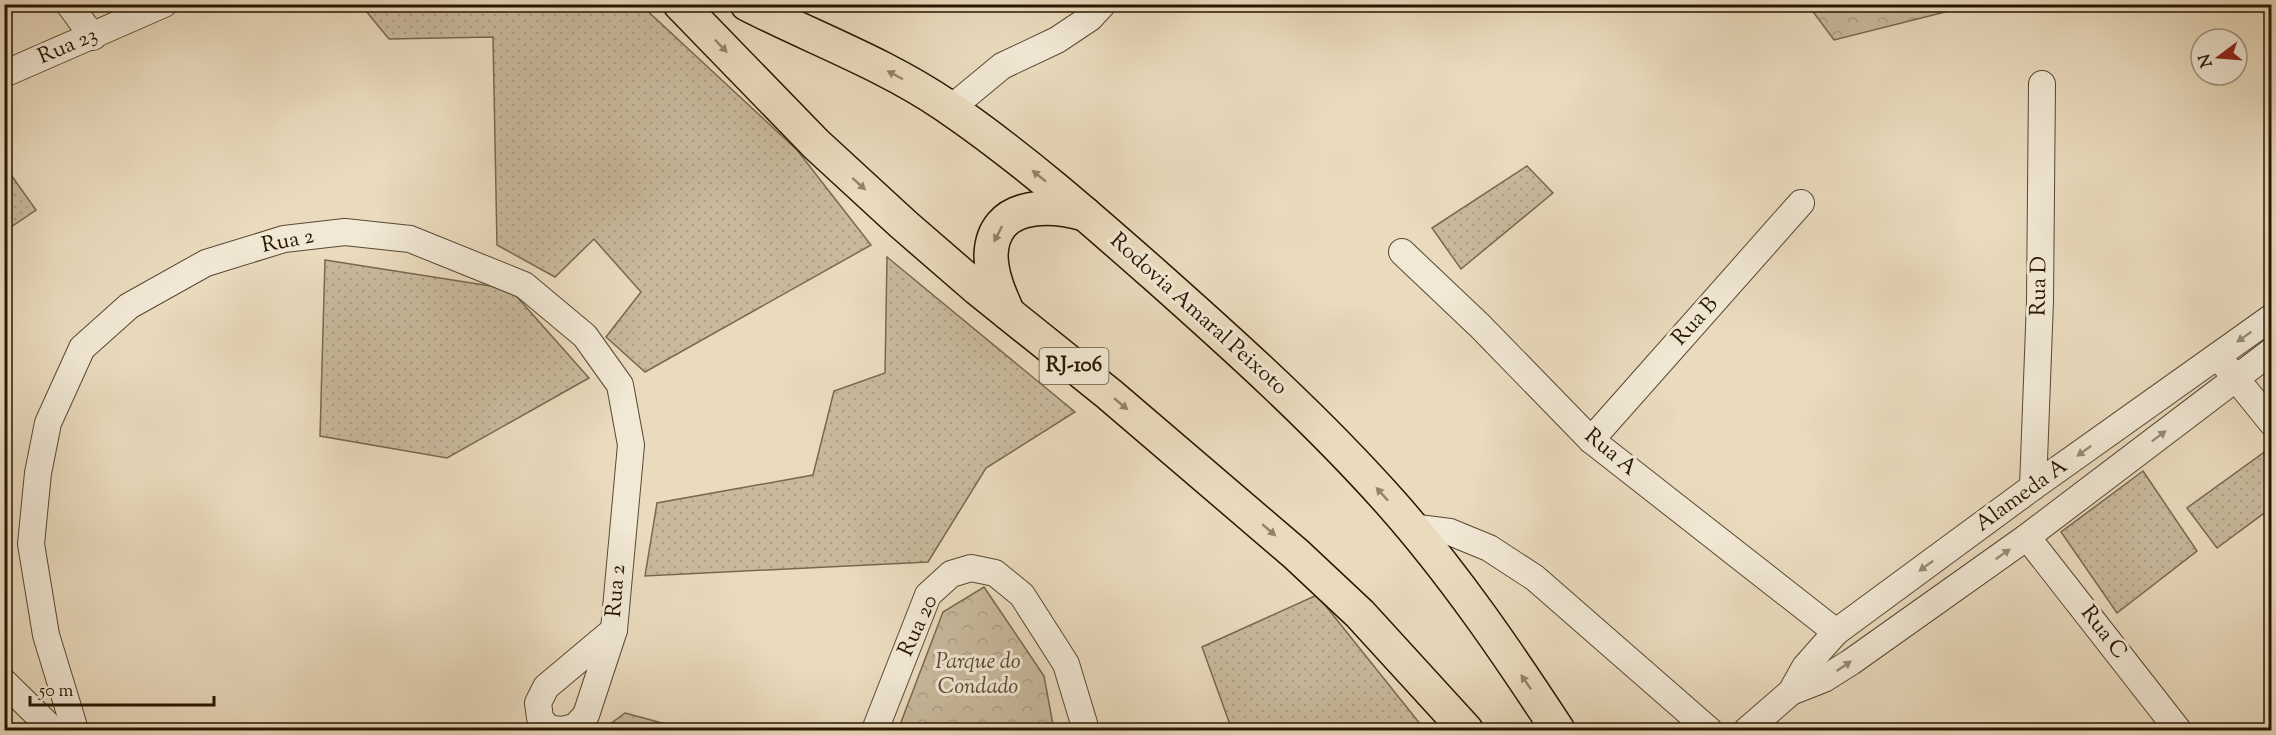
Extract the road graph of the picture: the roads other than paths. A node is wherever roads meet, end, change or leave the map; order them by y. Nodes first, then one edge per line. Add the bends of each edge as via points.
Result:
1 (69, 4) edge
2 (164, 4) edge
3 (680, 4) edge
4 (747, 4) edge
5 (1103, 4) edge
6 (93, 37) junction
7 (4, 74) edge
8 (2042, 84) dead end
9 (950, 109) junction
10 (1801, 203) dead end
11 (1087, 215) junction
12 (1402, 252) dead end
13 (1008, 313) junction
14 (2271, 317) edge
15 (2271, 351) edge
16 (2217, 356) junction
17 (2235, 378) junction
18 (2271, 423) edge
19 (1591, 440) junction
20 (2033, 487) junction
21 (1410, 527) junction
22 (2027, 537) junction
23 (614, 630) dead end
24 (1836, 632) junction
25 (4, 682) edge
26 (1791, 692) junction
27 (53, 730) edge
28 (75, 730) edge
29 (875, 730) edge
30 (1086, 730) edge
31 (1466, 730) edge
32 (1558, 730) edge
33 (1709, 730) edge
34 (1748, 730) edge
35 (2178, 730) edge

1 - 6 street
2 - 6 street, Rua 23
3 -> 13 highway, RJ-106 via 816,144
9 -> 4 highway, Rodovia Amaral Peixoto via 909,82
5 - 9 street via 1090,18 1057,40 1002,66
6 - 7 street, Rua 23
8 - 20 street, Rua D
11 -> 9 highway, Rodovia Amaral Peixoto
10 - 19 street, Rua B
11 -> 13 highway via 1032,208 1002,225 991,255 999,294
21 -> 11 highway, Rodovia Amaral Peixoto via 1290,398
12 - 19 street, Rua A
13 -> 31 highway, RJ-106 via 1296,554 1360,614
14 -> 16 street, Alameda A
15 - 17 street, Alameda A
16 - 17 street
16 -> 20 street, Alameda A
17 - 18 street
22 -> 17 street, Alameda A
19 - 24 street, Rua A
20 -> 24 street, Alameda A
32 -> 21 highway, Rodovia Amaral Peixoto via 1486,625
21 - 33 street via 1450,532 1489,548 1535,578
26 -> 22 street, Alameda A via 1824,679
22 - 35 street, Rua C
23 - 28 street, Rua 2 via 631,445 620,385 585,336 524,285 410,239 345,232 284,239 206,263 129,306 82,348 48,423 38,472 31,544 46,635
24 - 26 street, Alameda A via 1804,667
25 - 27 street
26 - 34 street, Alameda A
29 - 30 street, Rua 20 via 928,595 951,574 971,568 995,573 1022,594 1066,664

